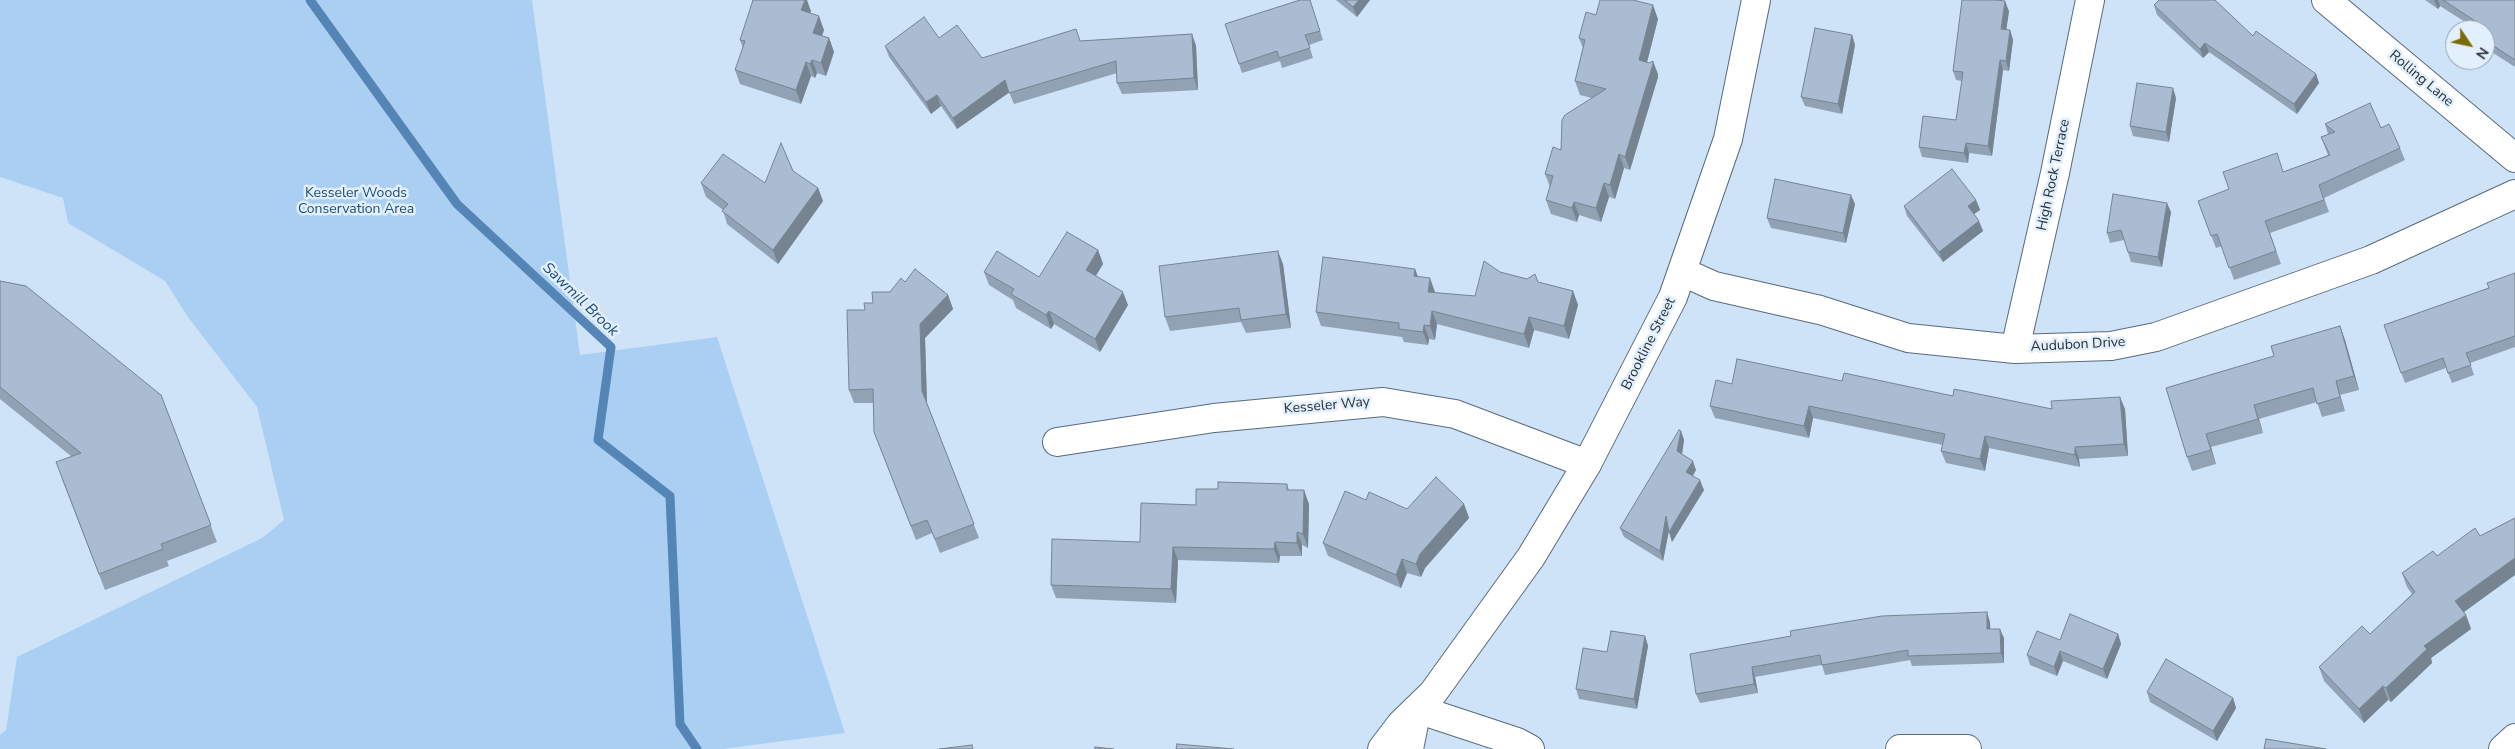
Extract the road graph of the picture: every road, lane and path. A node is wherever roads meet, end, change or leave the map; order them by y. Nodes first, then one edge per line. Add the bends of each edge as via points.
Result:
1 (1756, 0) edge
2 (2090, 0) edge
3 (2326, 0) edge
4 (2515, 158) edge
5 (2515, 194) edge
6 (1683, 272) junction
7 (2015, 349) junction
8 (1058, 442) dead end
9 (1588, 464) junction
10 (1417, 709) junction
11 (2515, 738) edge
12 (1382, 749) edge
13 (1409, 749) edge
14 (1530, 749) edge
15 (1900, 749) edge
16 (1967, 749) edge
17 (2503, 749) edge

1 - 6 street, Brookline Street via 1728,139
2 - 7 street, High Rock Terrace via 2056,173
3 - 4 street, Rolling Lane
5 - 7 street, Audubon Drive via 2372,260 2156,337 2110,346
6 - 7 street, Audubon Drive via 1714,286 1820,310 1908,338
6 - 9 street, Brookline Street
8 - 9 street, Kesseler Way via 1214,418 1383,402 1455,414
9 - 10 street, Brookline Street via 1531,557 1434,692
10 - 12 street, Brookline Street
10 - 13 street
10 - 14 street
11 - 17 street
15 - 16 street

